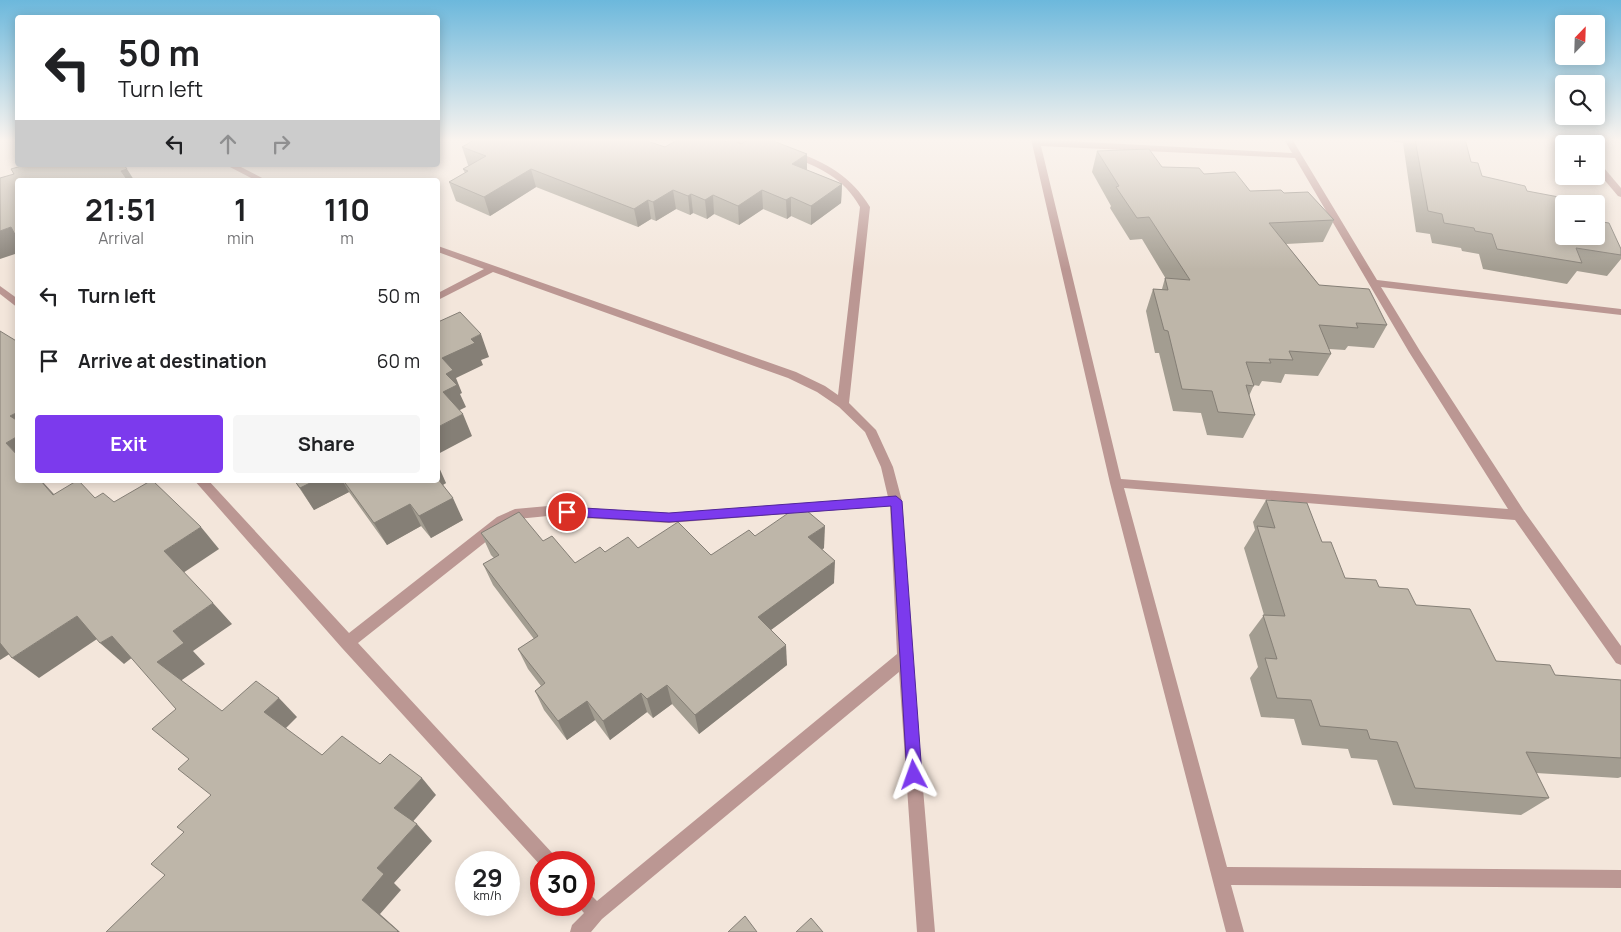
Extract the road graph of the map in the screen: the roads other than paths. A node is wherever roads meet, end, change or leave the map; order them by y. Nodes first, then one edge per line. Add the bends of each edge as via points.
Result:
1 (848, 182) edge
2 (1045, 182) edge
3 (1314, 182) edge
4 (1611, 182) edge
5 (1621, 194) edge
6 (440, 250) edge
7 (491, 269) junction
8 (1374, 284) junction
9 (0, 289) edge
10 (440, 296) edge
11 (15, 302) edge
12 (1621, 312) edge
13 (843, 404) junction
14 (203, 483) edge
15 (1116, 483) junction
16 (896, 501) junction
17 (1519, 515) junction
18 (347, 643) junction
19 (905, 657) junction
20 (1621, 658) edge
21 (539, 851) edge
22 (1219, 876) junction
23 (1621, 879) edge
24 (595, 903) edge
25 (586, 916) edge
26 (579, 932) edge
27 (926, 932) edge
28 (1235, 932) edge

1 - 13 street via 865,207
2 - 15 street
3 - 8 street
4 - 5 street
6 - 7 street
7 - 10 street
7 - 13 street via 792,375
8 - 12 street
8 - 17 street
9 - 11 street
13 - 16 street via 870,430 887,467
14 - 18 street
15 - 17 street
15 - 22 street
16 - 18 street via 669,518 548,511 515,514
16 - 19 street
17 - 20 street
18 - 21 street
19 - 24 street
19 - 27 street
22 - 23 street
22 - 28 street
25 - 26 street

